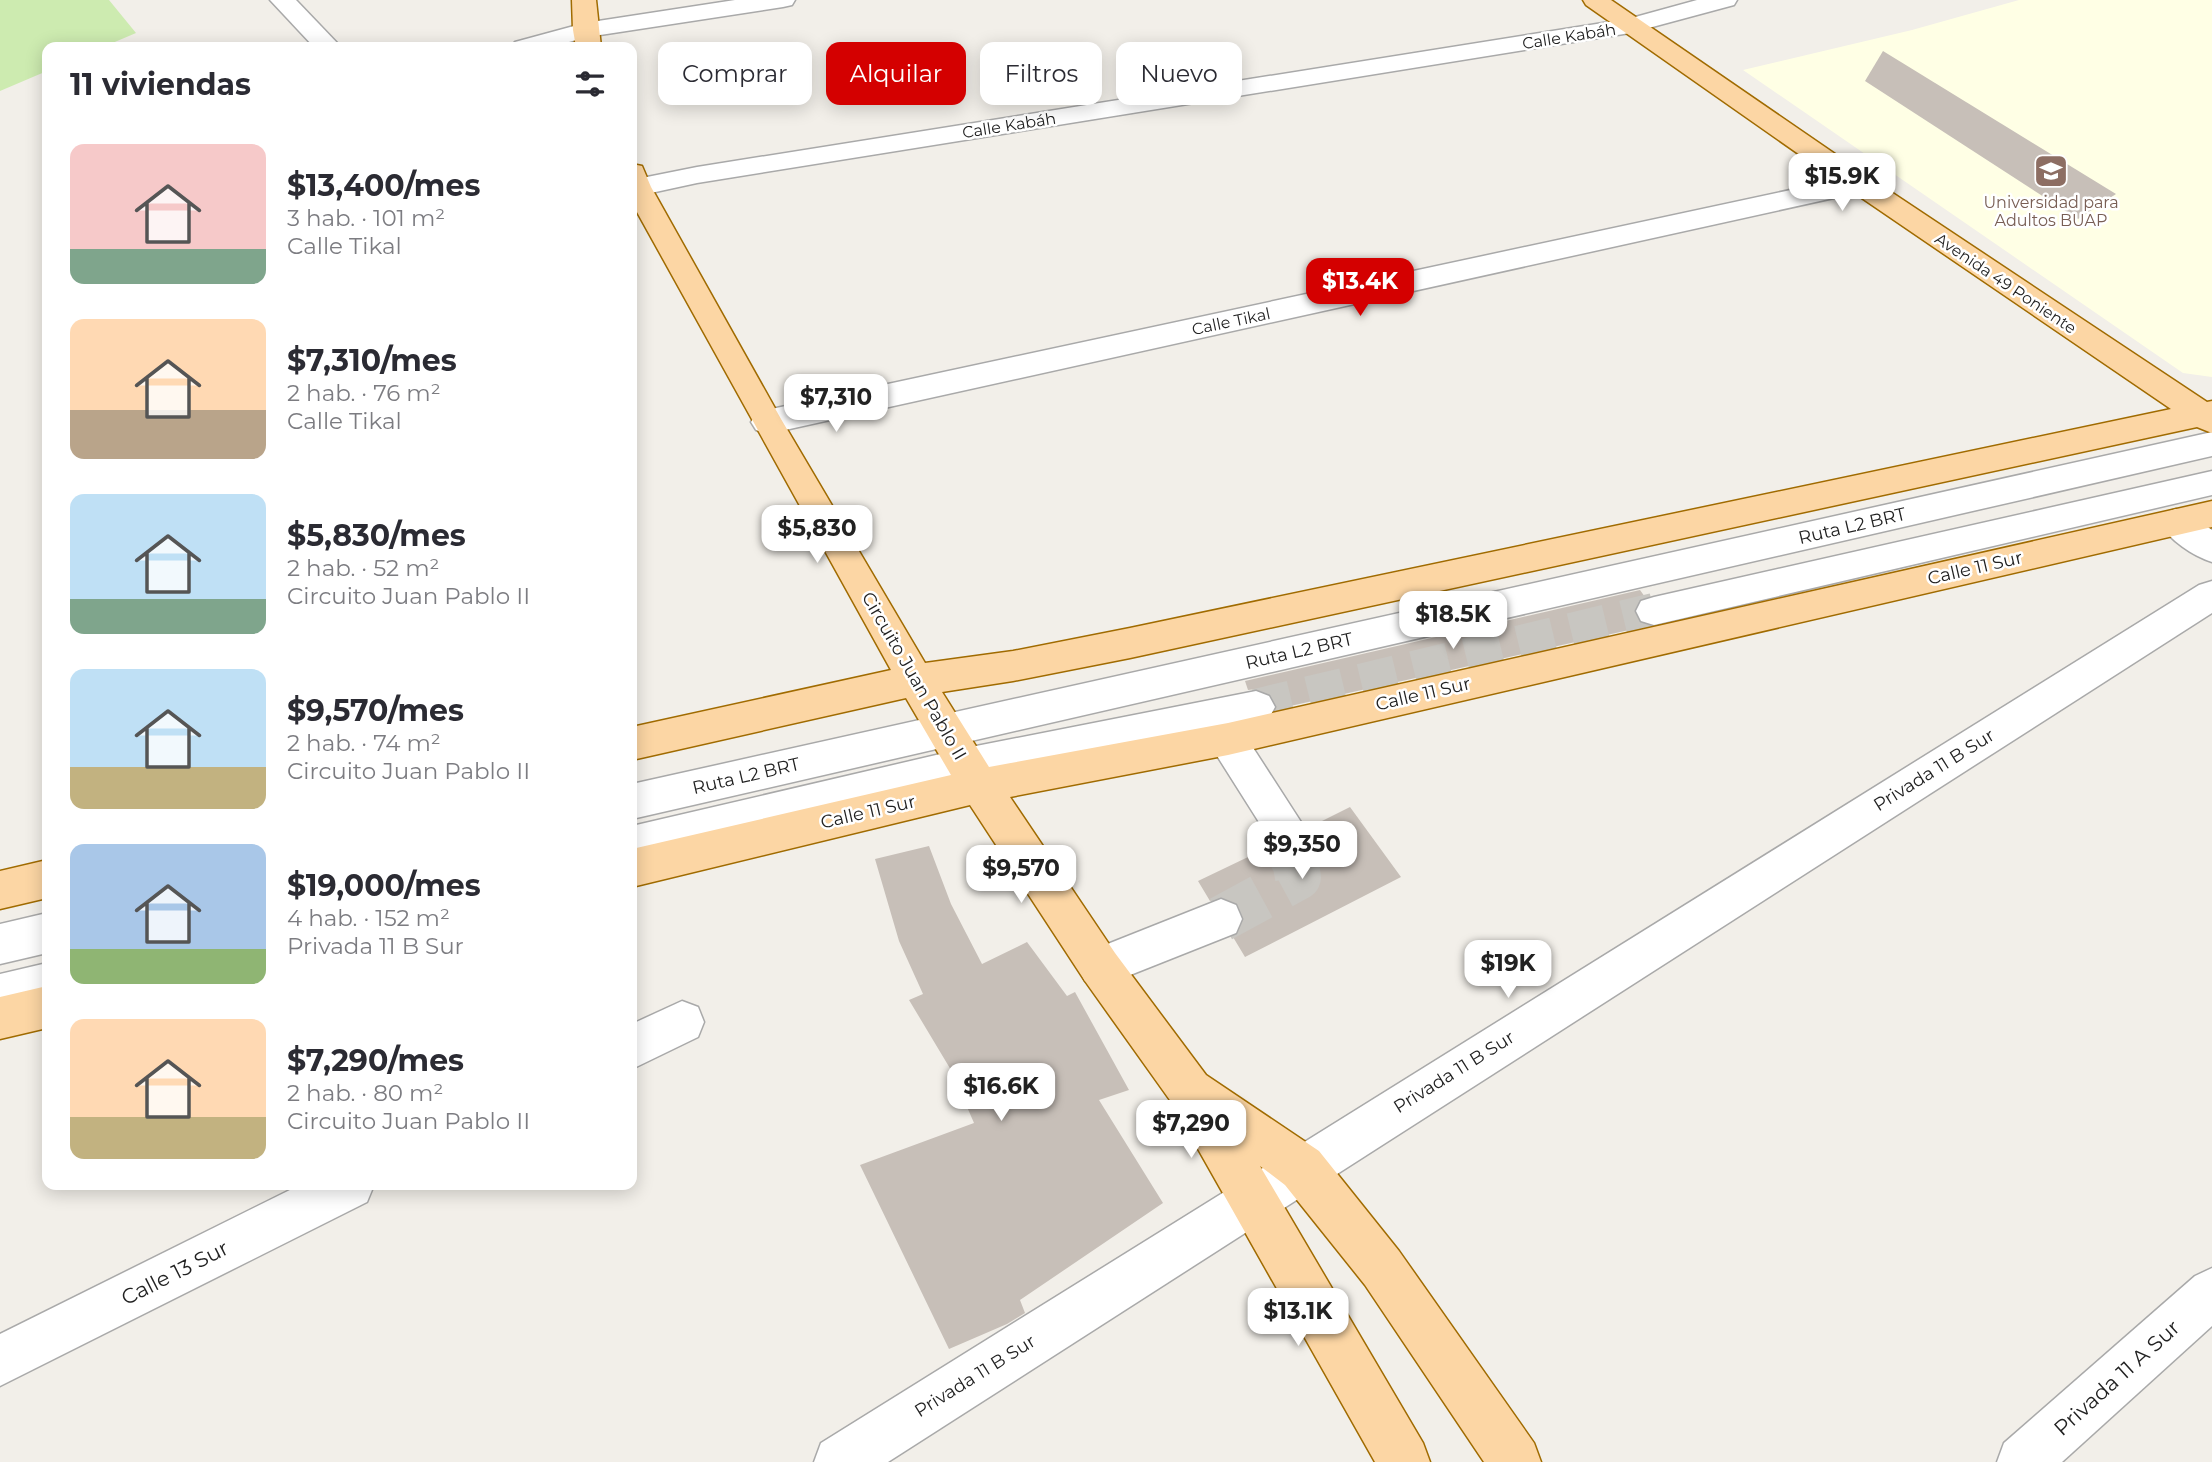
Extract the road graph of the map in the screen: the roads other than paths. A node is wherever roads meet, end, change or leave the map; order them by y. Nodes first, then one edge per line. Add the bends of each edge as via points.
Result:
1 (282, 0) edge
2 (584, 0) edge
3 (783, 0) edge
4 (1595, 0) edge
5 (1725, 0) edge
6 (1630, 26) junction
7 (587, 39) edge
8 (323, 42) edge
9 (563, 42) edge
10 (637, 180) edge
11 (637, 184) edge
12 (1860, 184) junction
13 (766, 422) junction
14 (2209, 423) edge
15 (2212, 483) edge
16 (2212, 514) edge
17 (2176, 522) junction
18 (2212, 549) edge
19 (2212, 595) edge
20 (1654, 611) tunnel mouth
21 (915, 680) junction
22 (1256, 707) tunnel mouth
23 (1228, 739) junction
24 (637, 743) edge
25 (964, 761) junction
26 (637, 801) edge
27 (1290, 836) tunnel mouth
28 (637, 844) edge
29 (637, 866) edge
30 (1222, 919) tunnel mouth
31 (42, 934) edge
32 (0, 944) edge
33 (1100, 967) junction
34 (42, 985) edge
35 (0, 995) edge
36 (42, 1008) edge
37 (0, 1018) edge
38 (682, 1022) dead end
39 (637, 1044) edge
40 (1188, 1087) junction
41 (1302, 1168) junction
42 (340, 1190) edge
43 (1253, 1199) junction
44 (2212, 1293) edge
45 (0, 1362) edge
46 (839, 1462) edge
47 (1404, 1462) edge
48 (1515, 1462) edge
49 (2023, 1462) edge

1 - 8 street
2 - 7 main road
3 - 7 street
4 - 6 main road, Avenida 49 Poniente
5 - 6 street, Calle Kabáh
6 - 10 street, Calle Kabáh via 697,175
6 - 12 main road, Avenida 49 Poniente
7 - 9 street
11 - 13 main road, Circuito Juan Pablo II
12 - 13 street, Calle Tikal
12 - 14 main road, Avenida 49 Poniente
13 - 21 main road, Circuito Juan Pablo II
14 - 21 main road via 1130,643
14 - 25 street, Ruta L2 BRT
15 - 20 street
16 - 17 main road, Calle 11 Sur
17 - 18 street
17 - 23 main road, Calle 11 Sur
19 - 41 street, Privada 11 B Sur
21 - 24 main road
21 - 25 main road, Circuito Juan Pablo II
22 - 25 street, Ruta L2 BRT
23 - 25 main road, Calle 11 Sur
23 - 27 street
25 - 26 street, Ruta L2 BRT
25 - 28 street, Ruta L2 BRT
25 - 29 main road, Calle 11 Sur
25 - 33 main road, Circuito Juan Pablo II
30 - 33 street
31 - 32 street
33 - 40 main road, Circuito Juan Pablo II
34 - 35 street
36 - 37 main road
38 - 39 street
40 - 41 main road, Circuito Juan Pablo II
40 - 43 main road, Circuito Juan Pablo II
41 - 43 street, Privada 11 B Sur
41 - 48 main road, Circuito Juan Pablo II via 1382,1268
42 - 45 street, Calle 13 Sur
43 - 46 street, Privada 11 B Sur
43 - 47 main road, Circuito Juan Pablo II
44 - 49 street, Privada 11 A Sur

